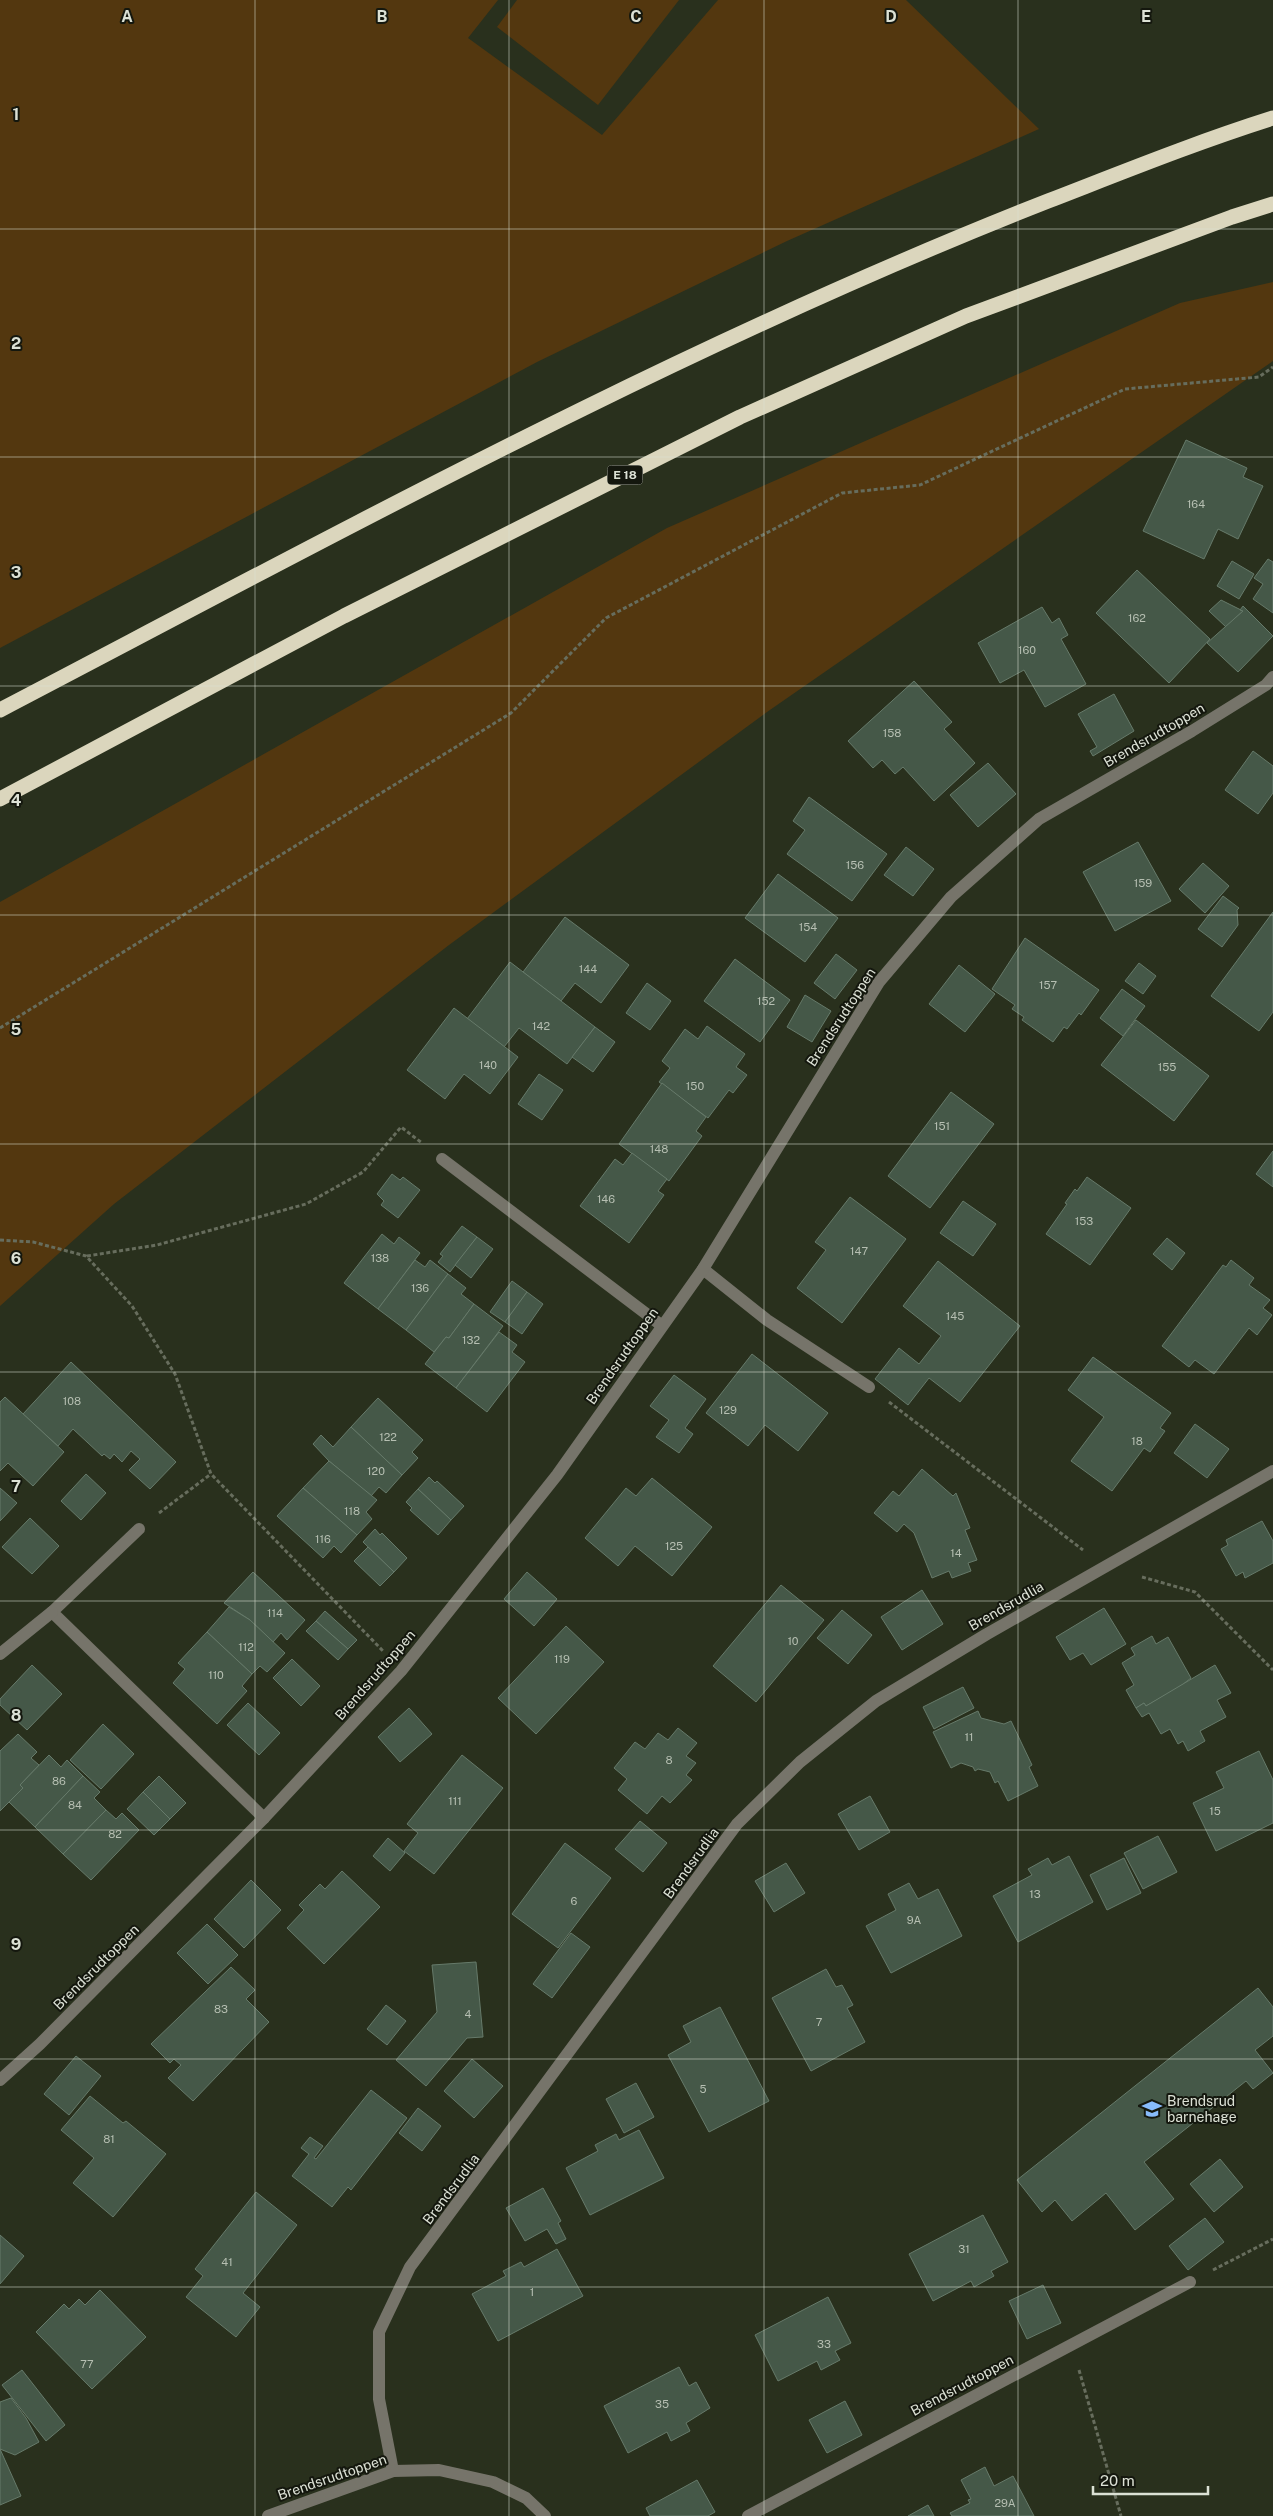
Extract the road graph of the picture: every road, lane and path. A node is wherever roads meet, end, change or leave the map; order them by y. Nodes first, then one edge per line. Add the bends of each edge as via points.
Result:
1 (1273, 118) edge
2 (1273, 204) edge
3 (1273, 367) edge
4 (1273, 677) edge
5 (0, 710) edge
6 (0, 799) edge
7 (0, 1028) edge
8 (442, 1159) joint
9 (0, 1240) edge
10 (86, 1256) junction
11 (703, 1269) junction
12 (661, 1325) junction
13 (868, 1387) joint
14 (1273, 1471) edge
15 (211, 1474) junction
16 (139, 1529) joint
17 (1105, 1567) junction
18 (52, 1612) junction
19 (0, 1654) edge
20 (401, 1670) junction
21 (1273, 1670) edge
22 (264, 1818) junction
23 (0, 2080) edge
24 (1273, 2239) edge
25 (1190, 2282) joint
26 (1071, 2343) junction
27 (393, 2471) junction
28 (268, 2516) edge
29 (545, 2516) edge
30 (748, 2516) edge
31 (1121, 2516) edge

1 - 5 highway via 1210,138 932,247 703,349 323,541
2 - 6 highway, E 18 via 966,316 740,417 344,616
3 - 7 path via 1259,377 1125,389 920,485 842,493 606,618 511,713
4 - 11 street, Brendsrudtoppen via 1192,731 1039,818 951,897 879,982
8 - 10 path via 401,1127 363,1172 306,1204 157,1246
8 - 12 street
9 - 10 path via 33,1242
10 - 15 path via 132,1306 175,1374
11 - 12 street, Brendsrudtoppen
11 - 13 street via 767,1320
12 - 20 street, Brendsrudtoppen via 557,1475
13 - 17 path
14 - 17 street, Brendsrudlia
15 - 16 path
15 - 20 path
16 - 18 street
17 - 21 path via 1195,1592
17 - 27 street, Brendsrudlia via 876,1701 800,1762 738,1824 410,2267 380,2332 379,2400
18 - 19 street
18 - 22 street
20 - 22 street, Brendsrudtoppen
22 - 23 street, Brendsrudtoppen via 40,2044
24 - 25 path
25 - 26 street, Brendsrudtoppen
26 - 30 street, Brendsrudtoppen
26 - 31 path
27 - 28 street, Brendsrudtoppen
27 - 29 street, Brendsrudtoppen via 439,2470 493,2482 526,2498

